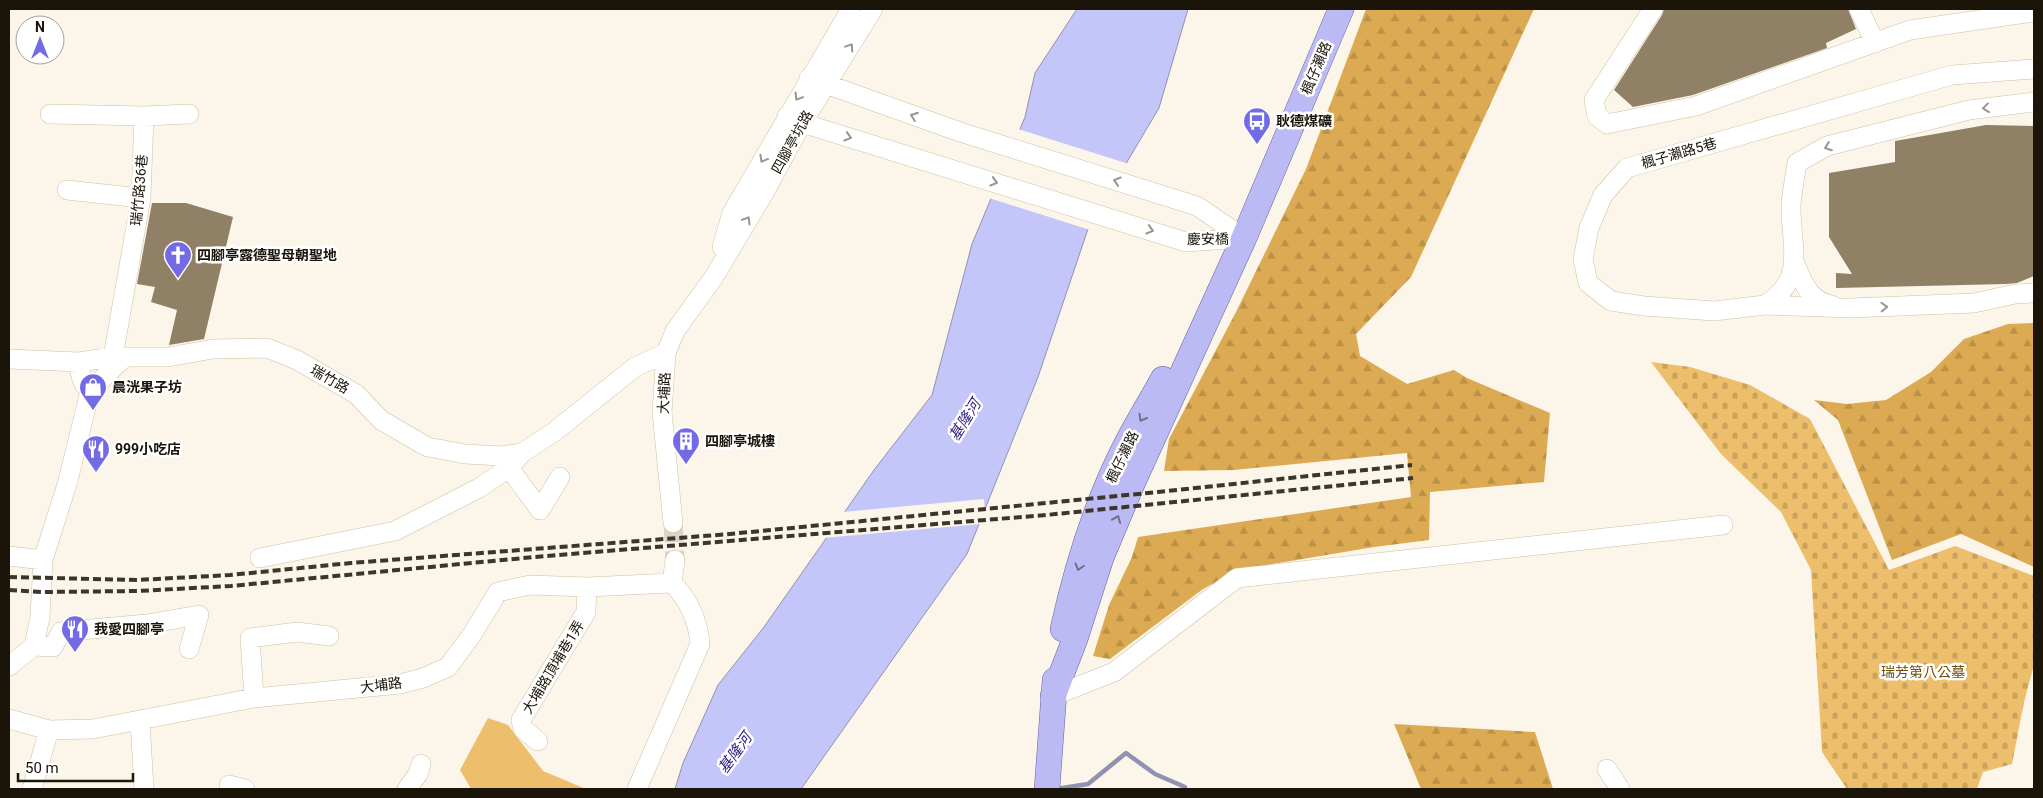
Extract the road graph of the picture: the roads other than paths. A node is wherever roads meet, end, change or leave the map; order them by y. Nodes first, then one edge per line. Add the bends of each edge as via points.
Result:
1 (874, 9) edge
2 (1341, 9) edge
3 (1653, 9) edge
4 (1859, 9) edge
5 (2034, 12) edge
6 (843, 13) edge
7 (1875, 43) junction
8 (2034, 69) edge
9 (817, 81) junction
10 (2034, 102) edge
11 (50, 114) dead end
12 (188, 114) dead end
13 (144, 116) junction
14 (794, 120) junction
15 (67, 190) dead end
16 (141, 198) junction
17 (1244, 238) junction
18 (1794, 262) junction
19 (2034, 293) edge
20 (1765, 305) junction
21 (1851, 308) junction
22 (666, 353) junction
23 (118, 358) junction
24 (9, 359) edge
25 (79, 362) junction
26 (90, 391) junction
27 (522, 452) junction
28 (509, 468) junction
29 (560, 477) dead end
30 (673, 523) tunnel mouth
31 (1723, 525) dead end
32 (9, 556) edge
33 (260, 558) dead end
34 (675, 560) tunnel mouth
35 (42, 569) junction
36 (672, 583) junction
37 (587, 587) junction
38 (329, 636) dead end
39 (34, 646) junction
40 (188, 649) dead end
41 (9, 666) edge
42 (1053, 696) junction
43 (254, 698) junction
44 (9, 719) edge
45 (140, 721) junction
46 (49, 730) junction
47 (538, 741) dead end
48 (421, 764) dead end
49 (1607, 770) dead end
50 (32, 789) edge
51 (144, 789) edge
52 (407, 789) edge
53 (637, 789) edge
54 (1047, 789) edge
55 (1620, 789) edge

9 -> 1 street, 四腳亭坑路
2 - 17 main road, 楓仔瀨路
3 - 7 street via 1594,100 1596,116 1606,124 1696,106
4 - 7 street
5 - 7 street via 1910,30
6 - 9 street, 四腳亭坑路
8 - 20 street, 楓子瀨路5巷 via 1952,75 1627,168 1603,195 1589,228 1583,259 1588,283 1611,301 1714,311
9 - 14 street, 四腳亭坑路
17 -> 9 street, 慶安橋 via 1197,206 960,132
10 -> 18 street via 1969,110 1827,146 1797,163 1791,205
11 - 13 street
12 - 13 street
13 - 16 street, 瑞竹路36巷
14 -> 17 street, 慶安橋 via 1186,242
14 - 22 street, 四腳亭坑路 via 764,193 714,278 675,331
15 - 16 street
16 - 23 street, 瑞竹路36巷
17 - 42 main road, 楓仔瀨路 via 1101,558
18 - 20 street via 1792,274 1777,298
18 - 21 street via 1808,293 1824,304
21 -> 19 street via 1974,303
20 - 21 street, 楓子瀨路5巷
22 - 27 street, 瑞竹路 via 635,367 554,432
22 - 30 street, 大埔路 via 662,412
23 - 25 street, 瑞竹路
23 - 26 street
23 - 27 street, 瑞竹路 via 168,357 212,349 267,348 297,360 356,394 382,420 428,447 501,456
24 - 25 street, 瑞竹路
25 - 26 street via 81,379
26 - 35 street
27 - 28 street, 瑞竹路
28 - 29 street via 540,510
28 - 33 street, 瑞竹路 via 479,488 394,531
31 - 42 street via 1237,578 1114,672
32 - 35 street
34 - 36 street
35 - 39 street via 40,617
36 - 37 street, 大埔路
36 - 53 street via 693,612 700,644
37 - 43 street, 大埔路 via 530,586 498,592 448,667 423,678 400,684
37 - 47 street, 大埔路頂埔巷1弄 via 586,612 521,720 524,729
38 - 43 street via 297,632 250,638
39 - 40 street via 53,647 61,632 199,615
39 - 41 street
42 - 54 main road, 楓仔瀨路
43 - 45 street, 大埔路
44 - 46 street, 大埔路
45 - 46 street, 大埔路 via 93,729
45 - 51 street
46 - 50 street
48 - 52 street
49 - 55 street

